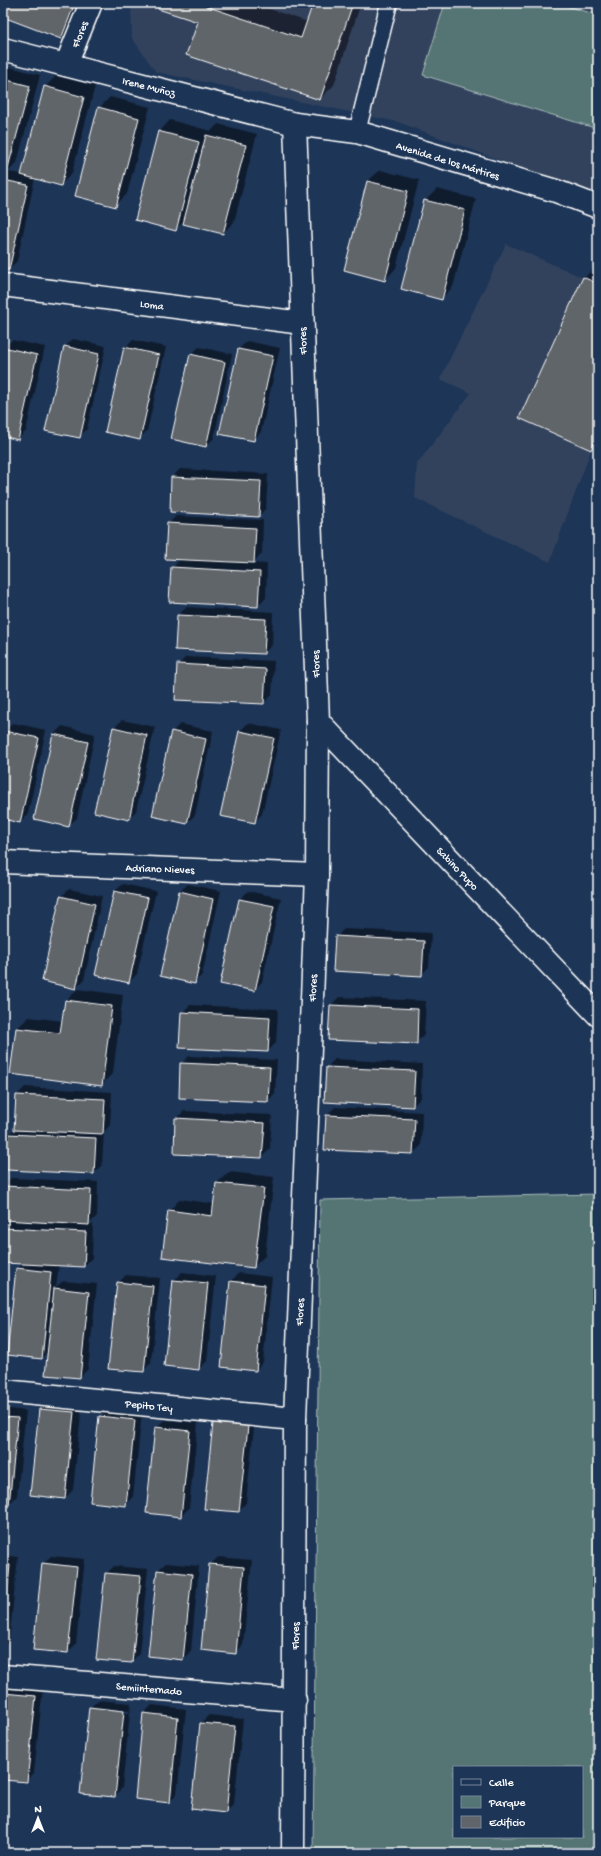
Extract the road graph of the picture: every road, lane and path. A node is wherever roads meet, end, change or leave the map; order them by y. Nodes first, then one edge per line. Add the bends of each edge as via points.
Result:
1 (91, 3) edge
2 (389, 3) edge
3 (3, 48) edge
4 (66, 65) junction
5 (295, 124) junction
6 (357, 132) junction
7 (598, 207) edge
8 (3, 285) edge
9 (302, 323) junction
10 (318, 721) junction
11 (3, 862) edge
12 (317, 875) junction
13 (598, 1015) edge
14 (3, 1391) edge
15 (294, 1419) junction
16 (3, 1676) edge
17 (295, 1700) junction
18 (294, 1853) edge

1 - 4 street, Flores
2 - 6 lane
3 - 4 street, Irene Muñoz
4 - 5 street, Irene Muñoz
5 - 6 street, Avenida de los Mártires
5 - 9 street, Flores
6 - 7 street, Avenida de los Mártires via 556,191
8 - 9 street, Loma
9 - 10 street, Flores
10 - 12 street, Flores
10 - 13 street, Sabino Pupo
11 - 12 street, Adriano Nieves
12 - 15 street, Flores
14 - 15 street, Pepito Tey
15 - 17 street, Flores
16 - 17 street, Semiinternado
17 - 18 street, Flores

